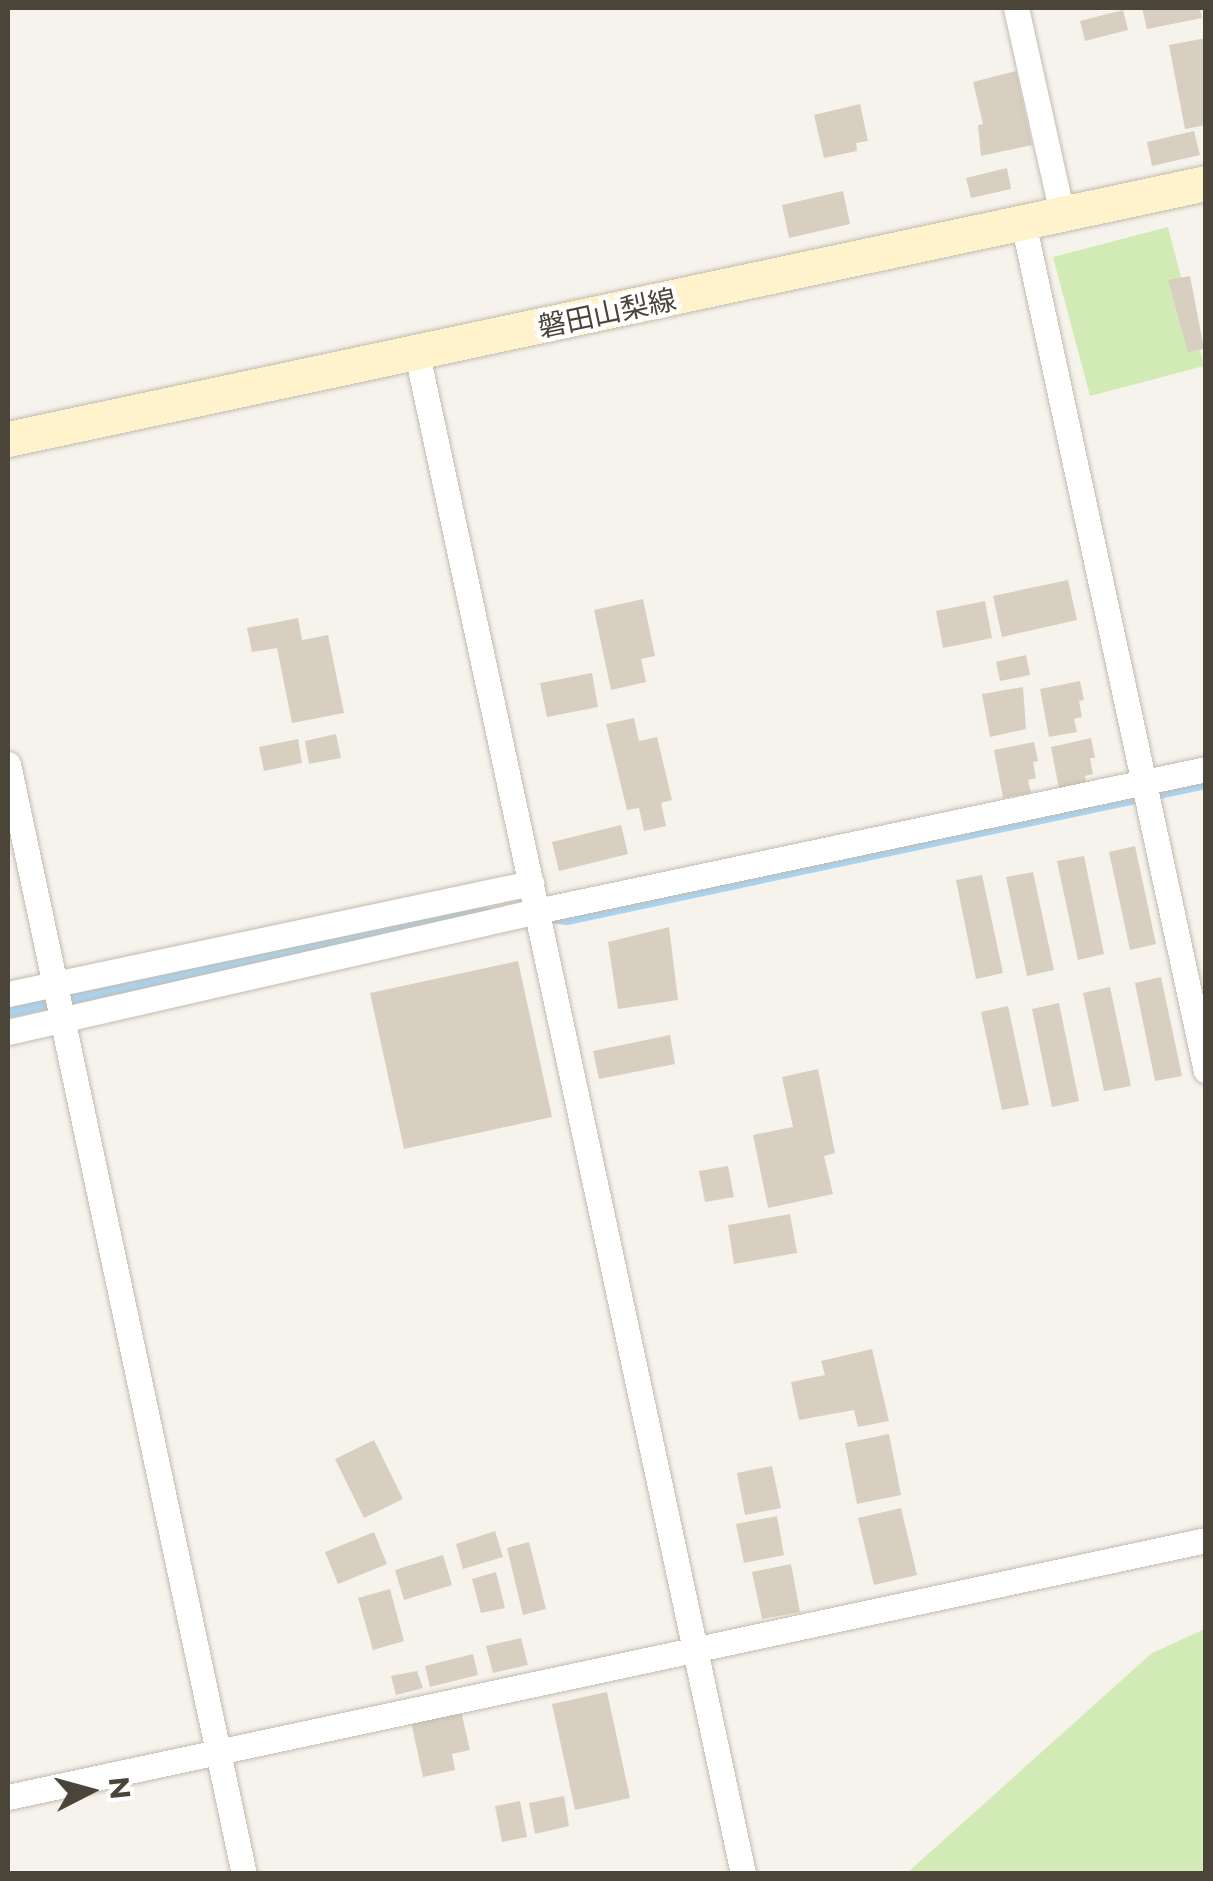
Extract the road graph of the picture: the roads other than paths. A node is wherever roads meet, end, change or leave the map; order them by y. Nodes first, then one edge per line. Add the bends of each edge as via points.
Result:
1 (1016, 8) edge
2 (1206, 182) edge
3 (1062, 214) junction
4 (1023, 222) junction
5 (417, 354) junction
6 (8, 439) edge
7 (8, 764) edge
8 (1206, 769) edge
9 (1143, 782) junction
10 (531, 883) junction
11 (537, 911) junction
12 (53, 984) junction
13 (8, 994) edge
14 (60, 1020) junction
15 (8, 1032) edge
16 (1206, 1071) edge
17 (1206, 1540) edge
18 (696, 1649) junction
19 (220, 1752) junction
20 (8, 1797) edge
21 (244, 1874) edge
22 (743, 1874) edge

1 - 3 street
2 - 3 main road, 磐田山梨線
3 - 4 main road, 磐田山梨線
4 - 5 main road, 磐田山梨線
4 - 9 street
5 - 6 main road, 磐田山梨線
5 - 10 street
7 - 12 street
8 - 9 street
9 - 11 street
9 - 16 street
10 - 11 street
10 - 12 street
11 - 14 street
11 - 18 street
12 - 13 street
12 - 14 street
14 - 15 street
14 - 19 street
17 - 18 street
18 - 19 street
18 - 22 street
19 - 20 street
19 - 21 street

